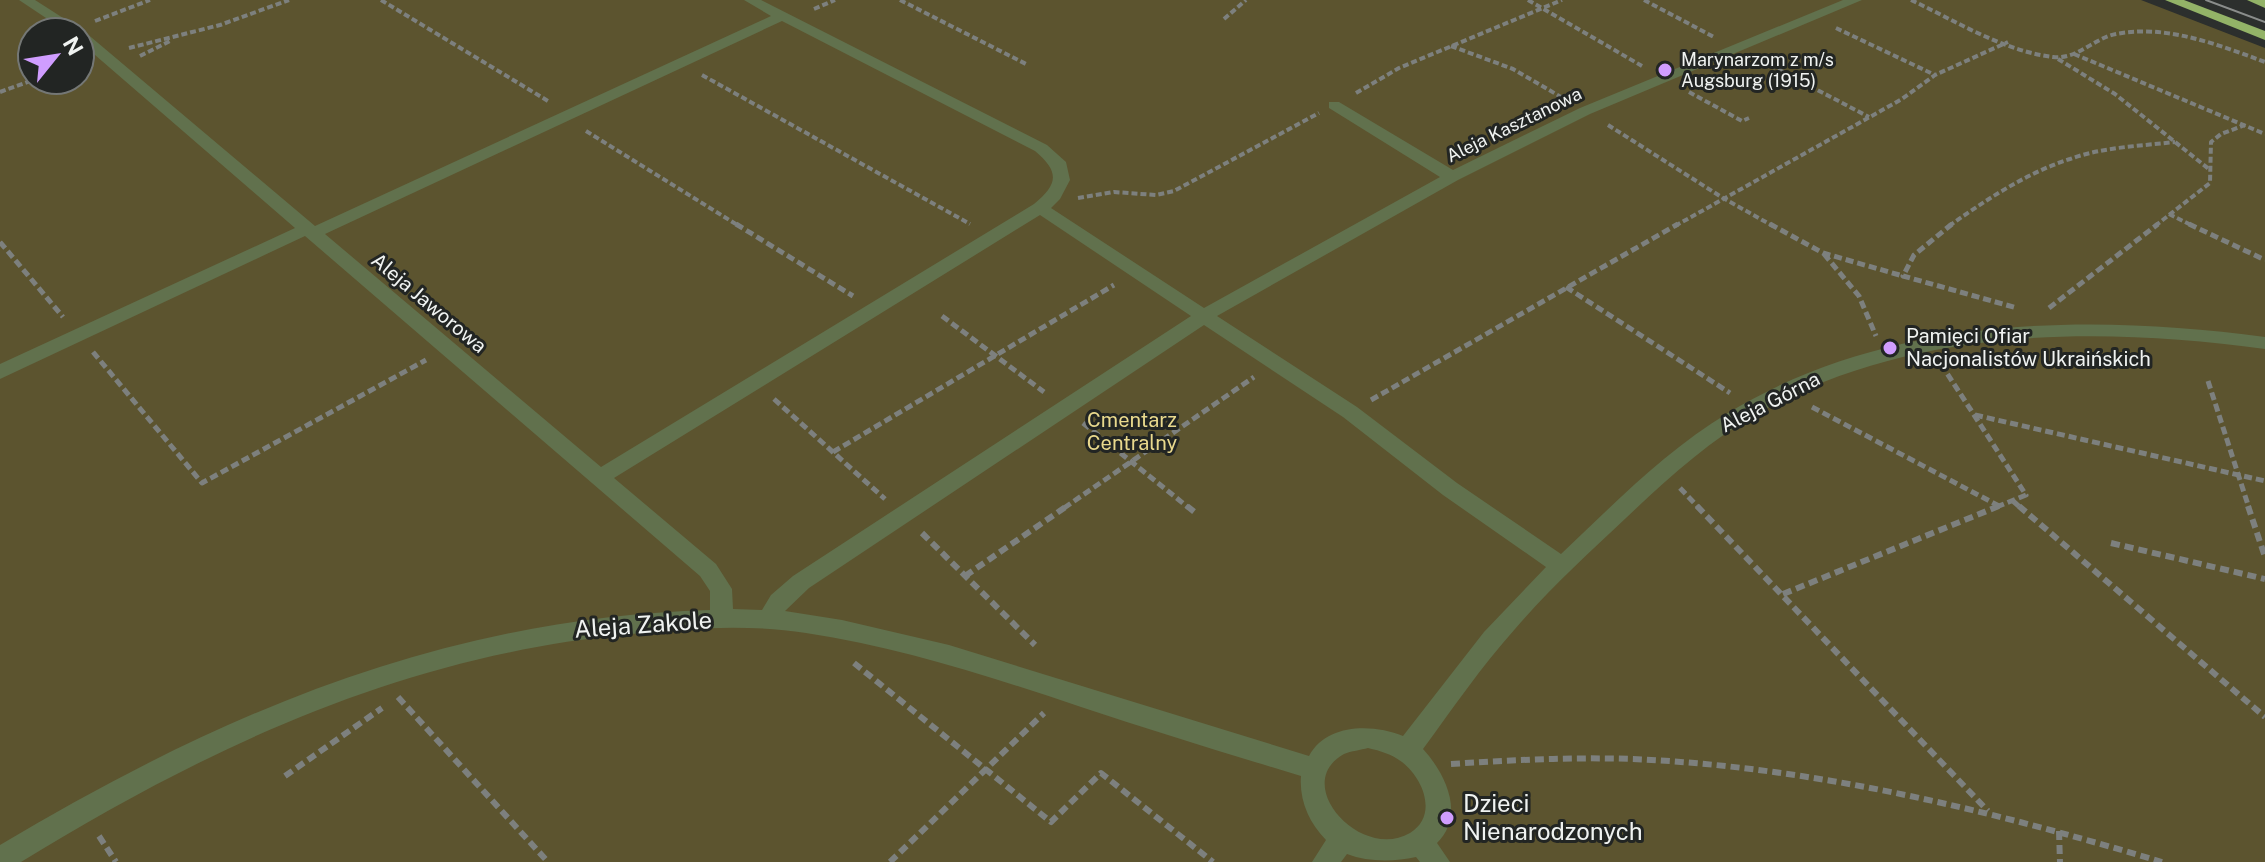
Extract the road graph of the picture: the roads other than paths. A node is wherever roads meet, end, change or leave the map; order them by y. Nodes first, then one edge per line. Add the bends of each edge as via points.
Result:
1 (26, 0) edge
2 (751, 0) edge
3 (1855, 0) edge
4 (2172, 0) edge
5 (2254, 0) edge
6 (2265, 4) edge
7 (51, 16) edge
8 (782, 16) junction
9 (2265, 36) edge
10 (96, 48) edge
11 (1334, 105) road end
12 (1452, 177) junction
13 (1043, 206) junction
14 (311, 230) junction
15 (1206, 317) junction
16 (2265, 343) edge
17 (0, 372) edge
18 (600, 477) junction
19 (1562, 566) junction
20 (722, 619) junction
21 (768, 620) junction
22 (1408, 749) junction
23 (1315, 769) junction
24 (1342, 840) junction
25 (1428, 852) edge
26 (0, 860) edge
27 (1325, 862) edge

1 - 7 street, Aleja Jaworowa
2 - 8 street
3 - 12 street, Aleja Kasztanowa via 1585,111
4 - 9 main road
5 - 6 main road
8 - 13 street via 1051,155 1062,180
8 - 14 street
10 - 14 street, Aleja Jaworowa
11 - 12 street
12 - 15 street, Aleja Kasztanowa via 1236,295
13 - 15 street
13 - 18 street
14 - 17 street
14 - 18 street, Aleja Jaworowa
15 - 19 street via 1350,412
15 - 21 street, Aleja Kasztanowa via 801,582 779,601
16 - 19 street, Aleja Górna via 2166,333 2066,331 1983,337 1885,356 1815,377 1693,445
18 - 20 street, Aleja Jaworowa via 708,570 721,589
19 - 22 street, Aleja Górna via 1493,637
20 - 21 street, Aleja Zakole
20 - 26 street, Aleja Zakole via 563,631 378,674 179,758
21 - 23 street, Aleja Zakole via 877,636
22 - 23 street via 1378,738 1353,738 1328,751
22 - 25 street via 1427,767 1438,795
23 - 24 street via 1312,793 1317,812
24 - 25 street via 1380,853
24 - 27 street

